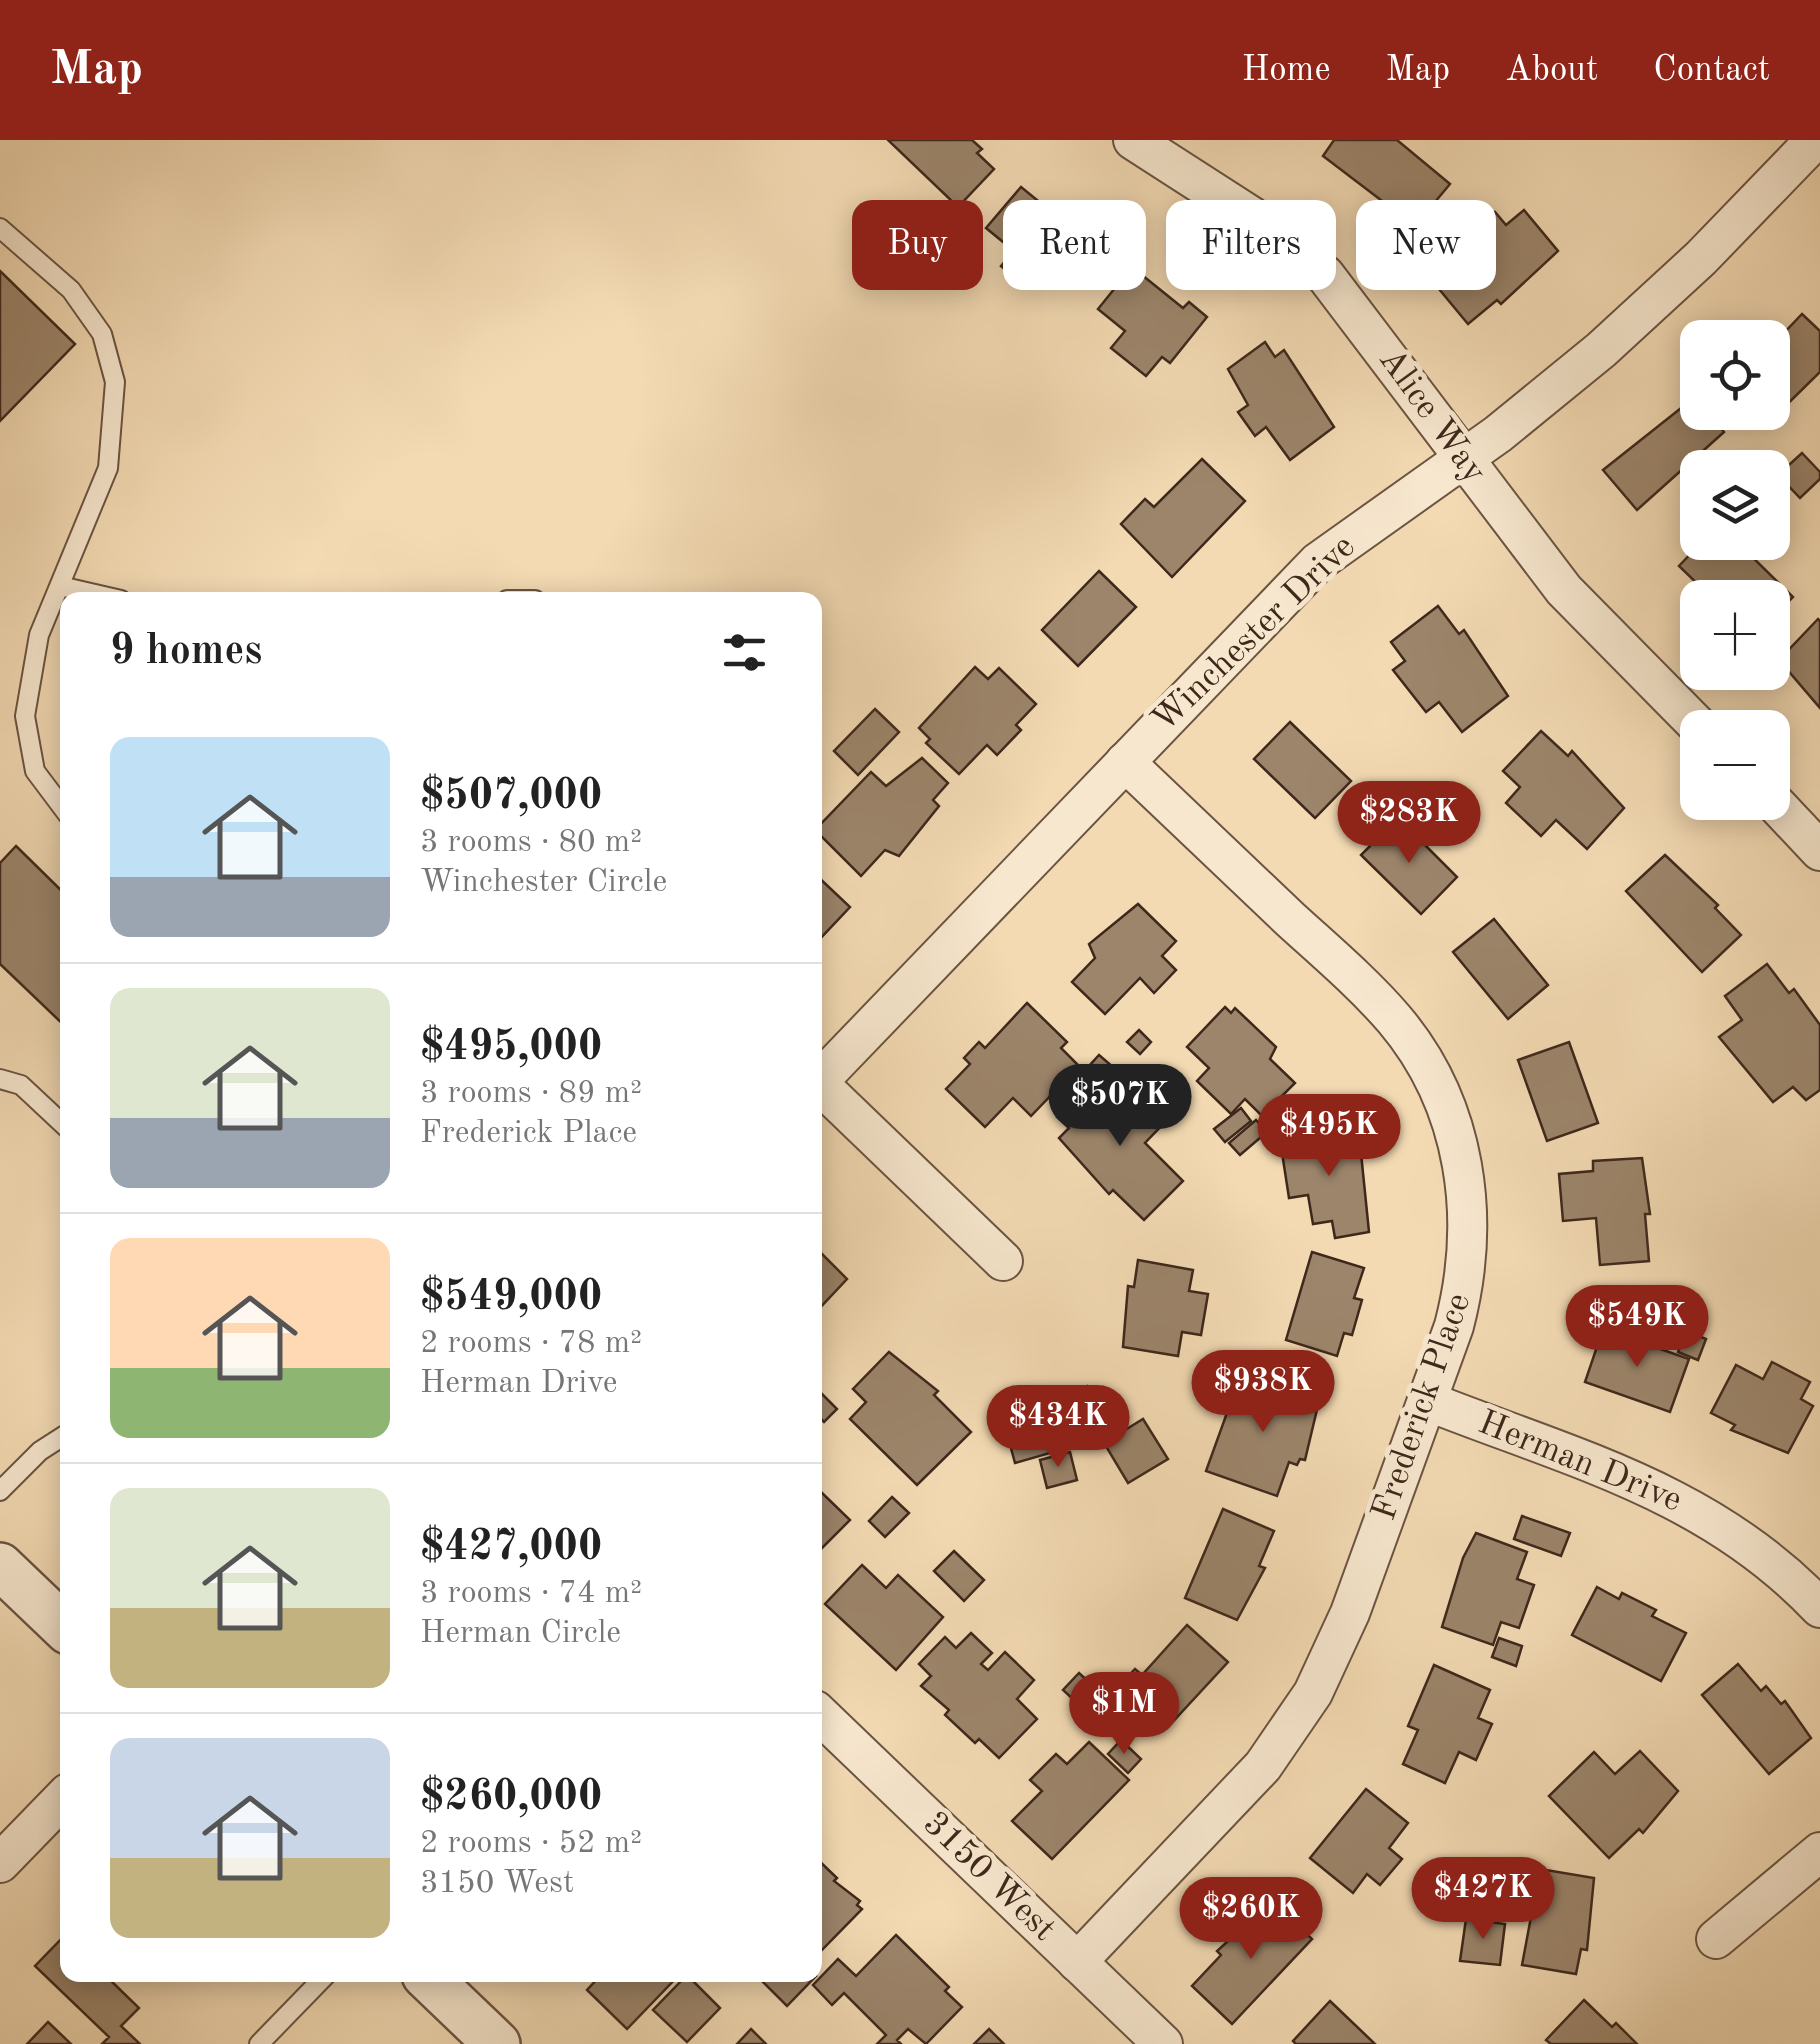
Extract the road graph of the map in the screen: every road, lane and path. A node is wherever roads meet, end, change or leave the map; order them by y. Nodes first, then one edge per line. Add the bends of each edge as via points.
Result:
1 (1133, 140) edge
2 (1815, 140) edge
3 (0, 228) edge
4 (1463, 460) junction
5 (60, 586) junction
6 (86, 592) edge
7 (1682, 710) edge
8 (1125, 762) junction
9 (60, 804) edge
10 (1790, 819) edge
11 (1820, 851) edge
12 (822, 1078) edge
13 (0, 1079) edge
14 (822, 1090) edge
15 (60, 1121) edge
16 (1003, 1261) dead end
17 (1427, 1401) junction
18 (60, 1438) edge
19 (0, 1491) edge
20 (0, 1566) edge
21 (1820, 1608) edge
22 (60, 1623) edge
23 (822, 1717) edge
24 (60, 1801) edge
25 (1820, 1852) edge
26 (0, 1863) edge
27 (1716, 1939) dead end
28 (1077, 1962) junction
29 (319, 1982) edge
30 (433, 1982) edge
31 (259, 2044) edge
32 (498, 2044) edge
33 (1163, 2044) edge

1 - 4 street, Alice Way via 1251,216 1325,275
2 - 4 street, Winchester Drive via 1652,305
3 - 5 lane via 71,290 102,334 116,382 108,468
4 - 7 street, Alice Way via 1586,616
4 - 8 street, Winchester Drive via 1318,562
5 - 6 lane
5 - 9 lane via 38,634 25,716 35,771
8 - 12 street, Winchester Drive
8 - 17 street, Frederick Place via 1369,993 1428,1069 1456,1134 1470,1222 1463,1292
10 - 11 street
13 - 15 lane via 21,1084
14 - 16 street
17 - 21 street, Herman Drive via 1690,1505 1765,1557
17 - 28 street, Frederick Place via 1350,1613 1290,1731
18 - 19 lane
20 - 22 street
23 - 28 street, 3150 West
24 - 26 street
25 - 27 street
28 - 33 street, 3150 West
29 - 31 lane
30 - 32 street

